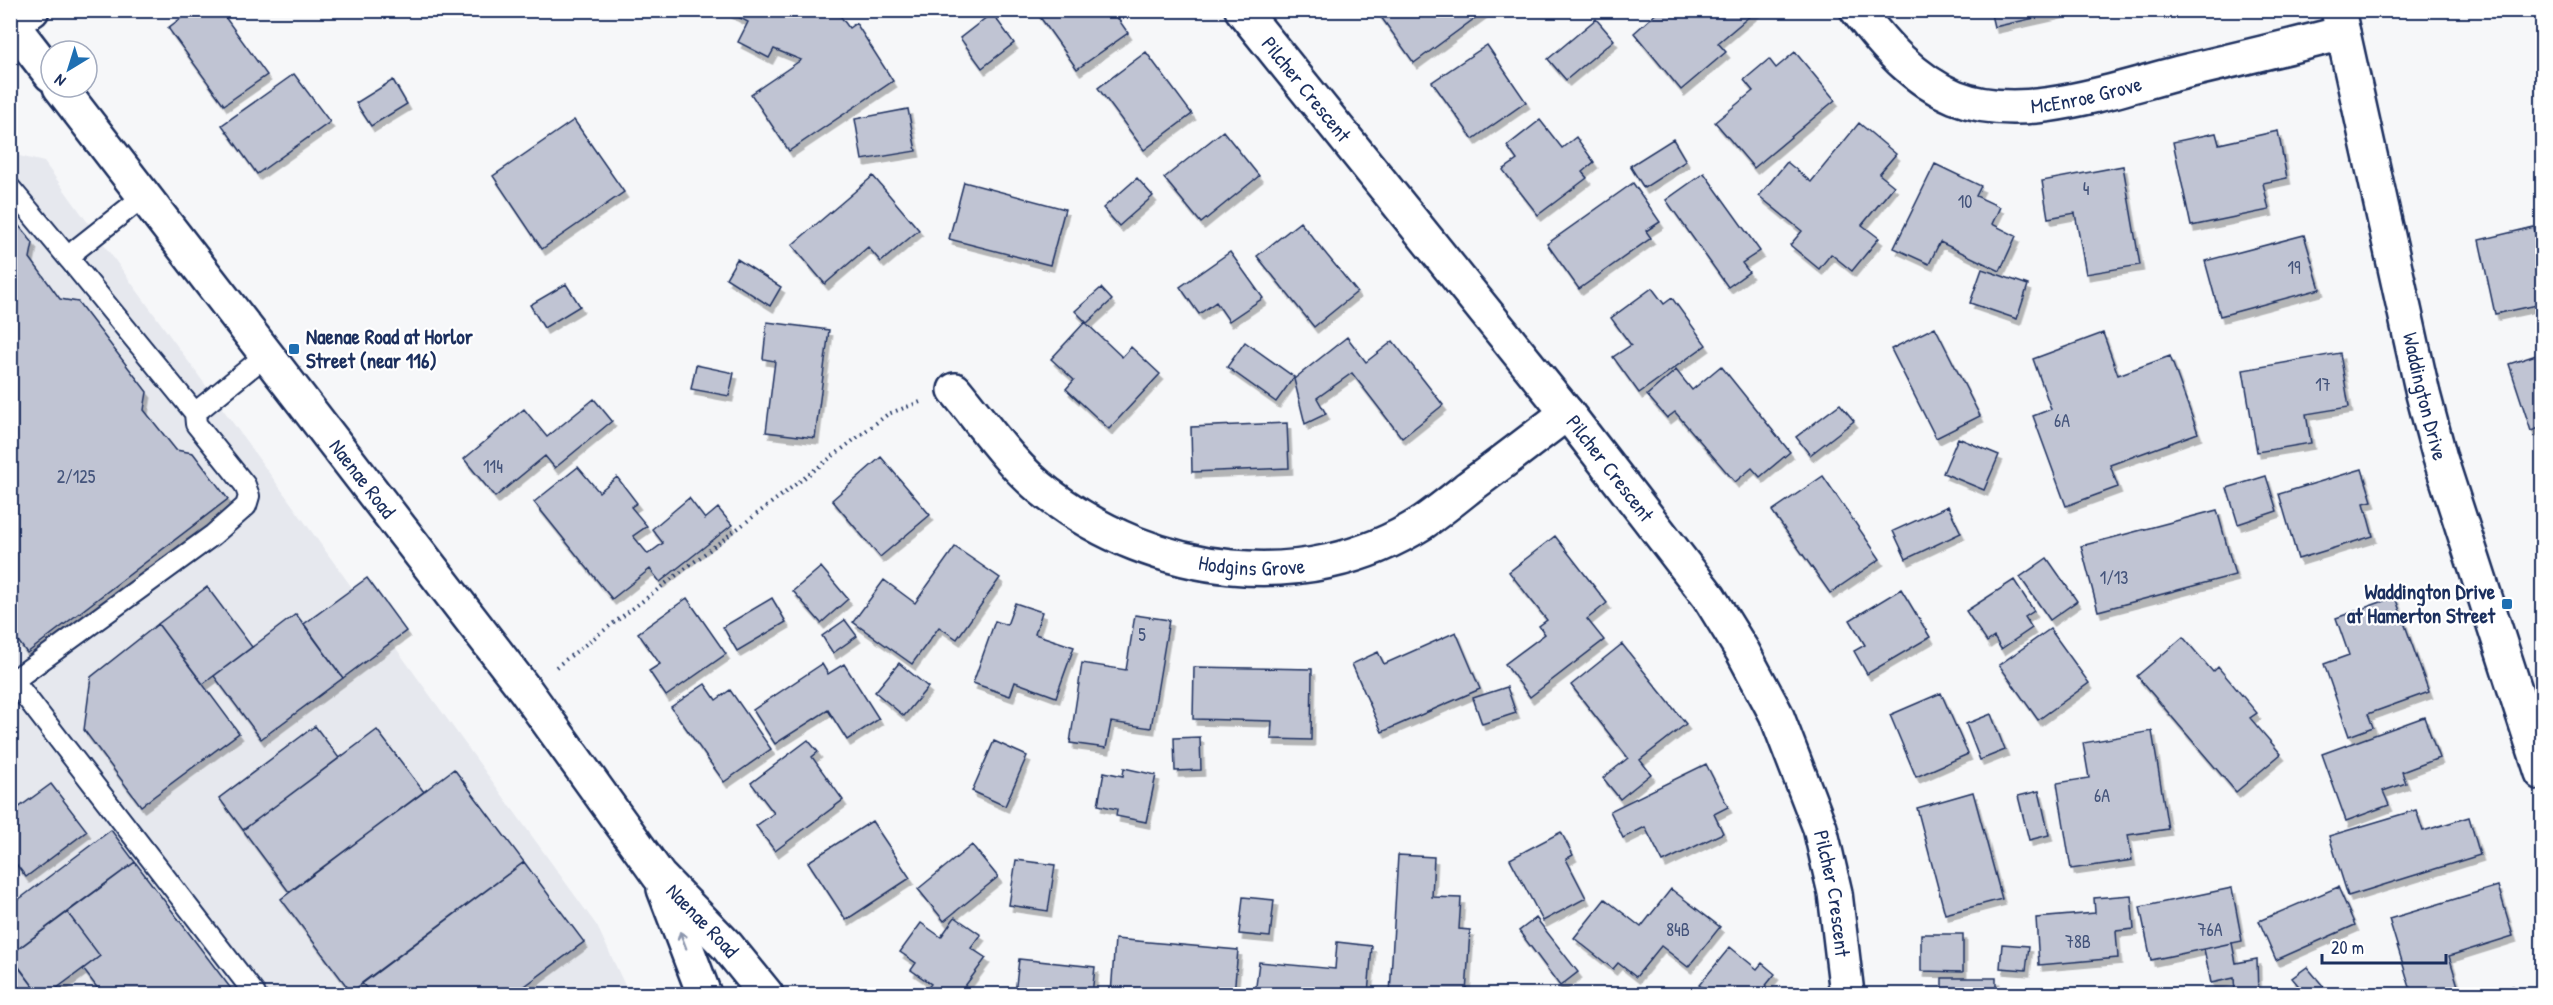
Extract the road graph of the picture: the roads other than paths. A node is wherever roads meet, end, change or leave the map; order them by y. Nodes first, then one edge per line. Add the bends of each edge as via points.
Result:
1 (1242, 10) edge
2 (1857, 10) edge
3 (16, 20) edge
4 (2341, 22) edge
5 (39, 56) edge
6 (69, 99) edge
7 (10, 188) edge
8 (144, 196) junction
9 (70, 260) junction
10 (266, 355) junction
11 (955, 390) road end
12 (195, 413) junction
13 (1567, 413) junction
14 (12, 680) edge
15 (2537, 734) edge
16 (2542, 773) edge
17 (659, 876) junction
18 (255, 994) edge
19 (704, 994) edge
20 (766, 994) edge
21 (1847, 994) edge

1 - 13 street, Pilcher Crescent
2 - 4 street, McEnroe Grove via 1899,60 1926,81 1955,97 1986,106 2023,107 2072,100
3 - 5 street
4 - 15 street, Waddington Drive via 2440,458
6 - 8 street, Naenae Road
7 - 9 lane
8 - 9 lane via 77,249
8 - 10 street, Naenae Road
9 - 12 lane
10 - 12 lane
10 - 17 street, Naenae Road via 526,691
11 - 13 street, Hodgins Grove via 1009,457 1047,493 1083,518 1123,539 1170,556 1216,567 1265,569 1316,564 1358,554 1422,523
12 - 14 lane via 196,424 245,485 249,496 246,506 213,535
13 - 21 street, Pilcher Crescent via 1709,597 1776,714 1820,828 1836,893
14 - 18 lane
15 - 16 street, Waddington Drive
19 -> 17 street, Naenae Road
17 - 20 street, Naenae Road via 728,946

